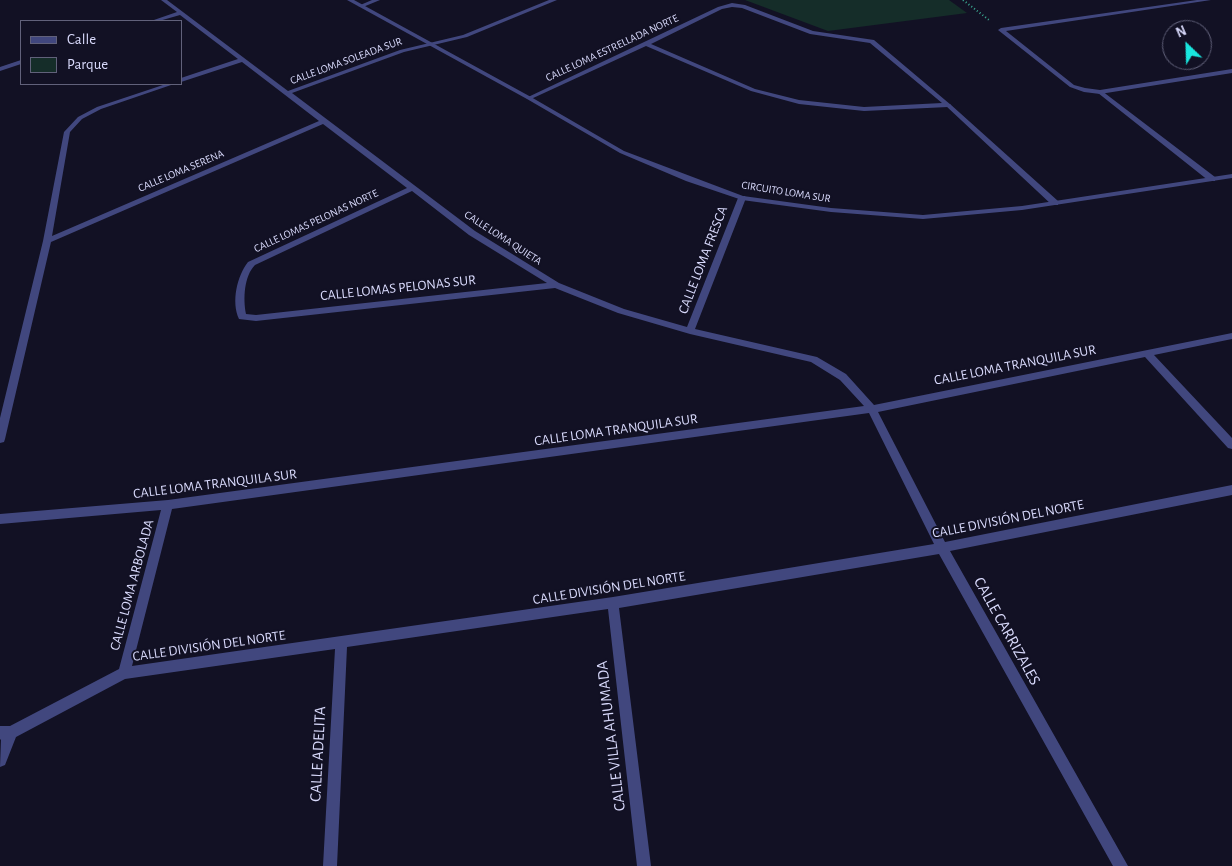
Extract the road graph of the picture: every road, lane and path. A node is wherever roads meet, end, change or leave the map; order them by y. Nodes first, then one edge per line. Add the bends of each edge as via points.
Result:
1 (164, 0) edge
2 (350, 0) edge
3 (377, 0) edge
4 (554, 0) edge
5 (963, 0) edge
6 (1208, 0) edge
7 (360, 6) junction
8 (181, 13) junction
9 (157, 20) edge
10 (1001, 30) junction
11 (430, 44) junction
12 (646, 44) junction
13 (242, 60) junction
14 (20, 62) edge
15 (0, 69) edge
16 (1232, 71) edge
17 (182, 80) edge
18 (168, 85) edge
19 (1100, 92) junction
20 (287, 93) junction
21 (529, 98) junction
22 (948, 105) junction
23 (324, 121) junction
24 (1232, 176) edge
25 (1212, 179) junction
26 (413, 188) junction
27 (742, 198) junction
28 (1055, 202) junction
29 (47, 241) junction
30 (556, 285) junction
31 (242, 317) joint
32 (690, 331) junction
33 (1232, 336) edge
34 (1147, 353) junction
35 (872, 409) junction
36 (0, 439) edge
37 (1232, 445) edge
38 (1232, 490) edge
39 (168, 505) junction
40 (0, 519) edge
41 (942, 548) junction
42 (613, 603) junction
43 (341, 643) junction
44 (124, 674) junction
45 (5, 732) edge
46 (0, 760) edge
47 (330, 866) edge
48 (644, 866) edge
49 (1121, 866) edge

1 - 8 street, CALLE LOMA QUIETA
2 - 7 street, CIRCUITO LOMA SUR
3 - 7 street
4 - 11 street, CALLE LOMA SOLEADA SUR via 465,36
5 - 10 path
6 - 10 street
7 - 11 street, CIRCUITO LOMA SUR
8 - 9 street
8 - 13 street, CALLE LOMA QUIETA
10 - 19 street via 1072,86
11 - 20 street, CALLE LOMA SOLEADA SUR
11 - 21 street, CIRCUITO LOMA SUR
12 - 21 street, CALLE LOMA ESTRELLADA NORTE
12 - 22 street via 753,90 799,102 864,110
12 - 22 street, CALLE LOMA ESTRELLADA NORTE via 720,8 743,6 812,34 872,42
13 - 17 street
13 - 20 street, CALLE LOMA QUIETA
14 - 15 street
16 - 19 street
18 - 29 street via 99,108 80,118 67,132
19 - 25 street
20 - 23 street, CALLE LOMA QUIETA
21 - 27 street, CIRCUITO LOMA SUR via 622,152
22 - 28 street
23 - 26 street, CALLE LOMA QUIETA
23 - 29 street, CALLE LOMA SERENA
24 - 25 street, CIRCUITO LOMA SUR
25 - 28 street, CIRCUITO LOMA SUR
26 - 30 street, CALLE LOMA QUIETA via 472,233
26 - 31 street, CALLE LOMAS PELONAS NORTE via 250,265 244,276 239,308
27 - 28 street, CIRCUITO LOMA SUR via 831,210 923,217
27 - 32 street, CALLE LOMA FRESCA
29 - 36 street
30 - 31 street, CALLE LOMAS PELONAS SUR
30 - 32 street, CALLE LOMA QUIETA via 622,311
32 - 35 street, CALLE LOMA QUIETA via 814,359 843,377
33 - 34 street, CALLE LOMA TRANQUILA SUR
34 - 35 street, CALLE LOMA TRANQUILA SUR
34 - 37 street
35 - 39 street, CALLE LOMA TRANQUILA SUR
35 - 41 street, CALLE CARRIZALES
38 - 41 street, CALLE DIVISIÓN DEL NORTE
39 - 40 street, CALLE LOMA TRANQUILA SUR
39 - 44 street, CALLE LOMA ARBOLADA
41 - 42 street, CALLE DIVISIÓN DEL NORTE
41 - 49 street, CALLE CARRIZALES
42 - 43 street, CALLE DIVISIÓN DEL NORTE
42 - 48 street, CALLE VILLA AHUMADA
43 - 44 street, CALLE DIVISIÓN DEL NORTE
43 - 47 street, CALLE ADELITA
44 - 45 street, CALLE DIVISIÓN DEL NORTE
45 - 46 street

